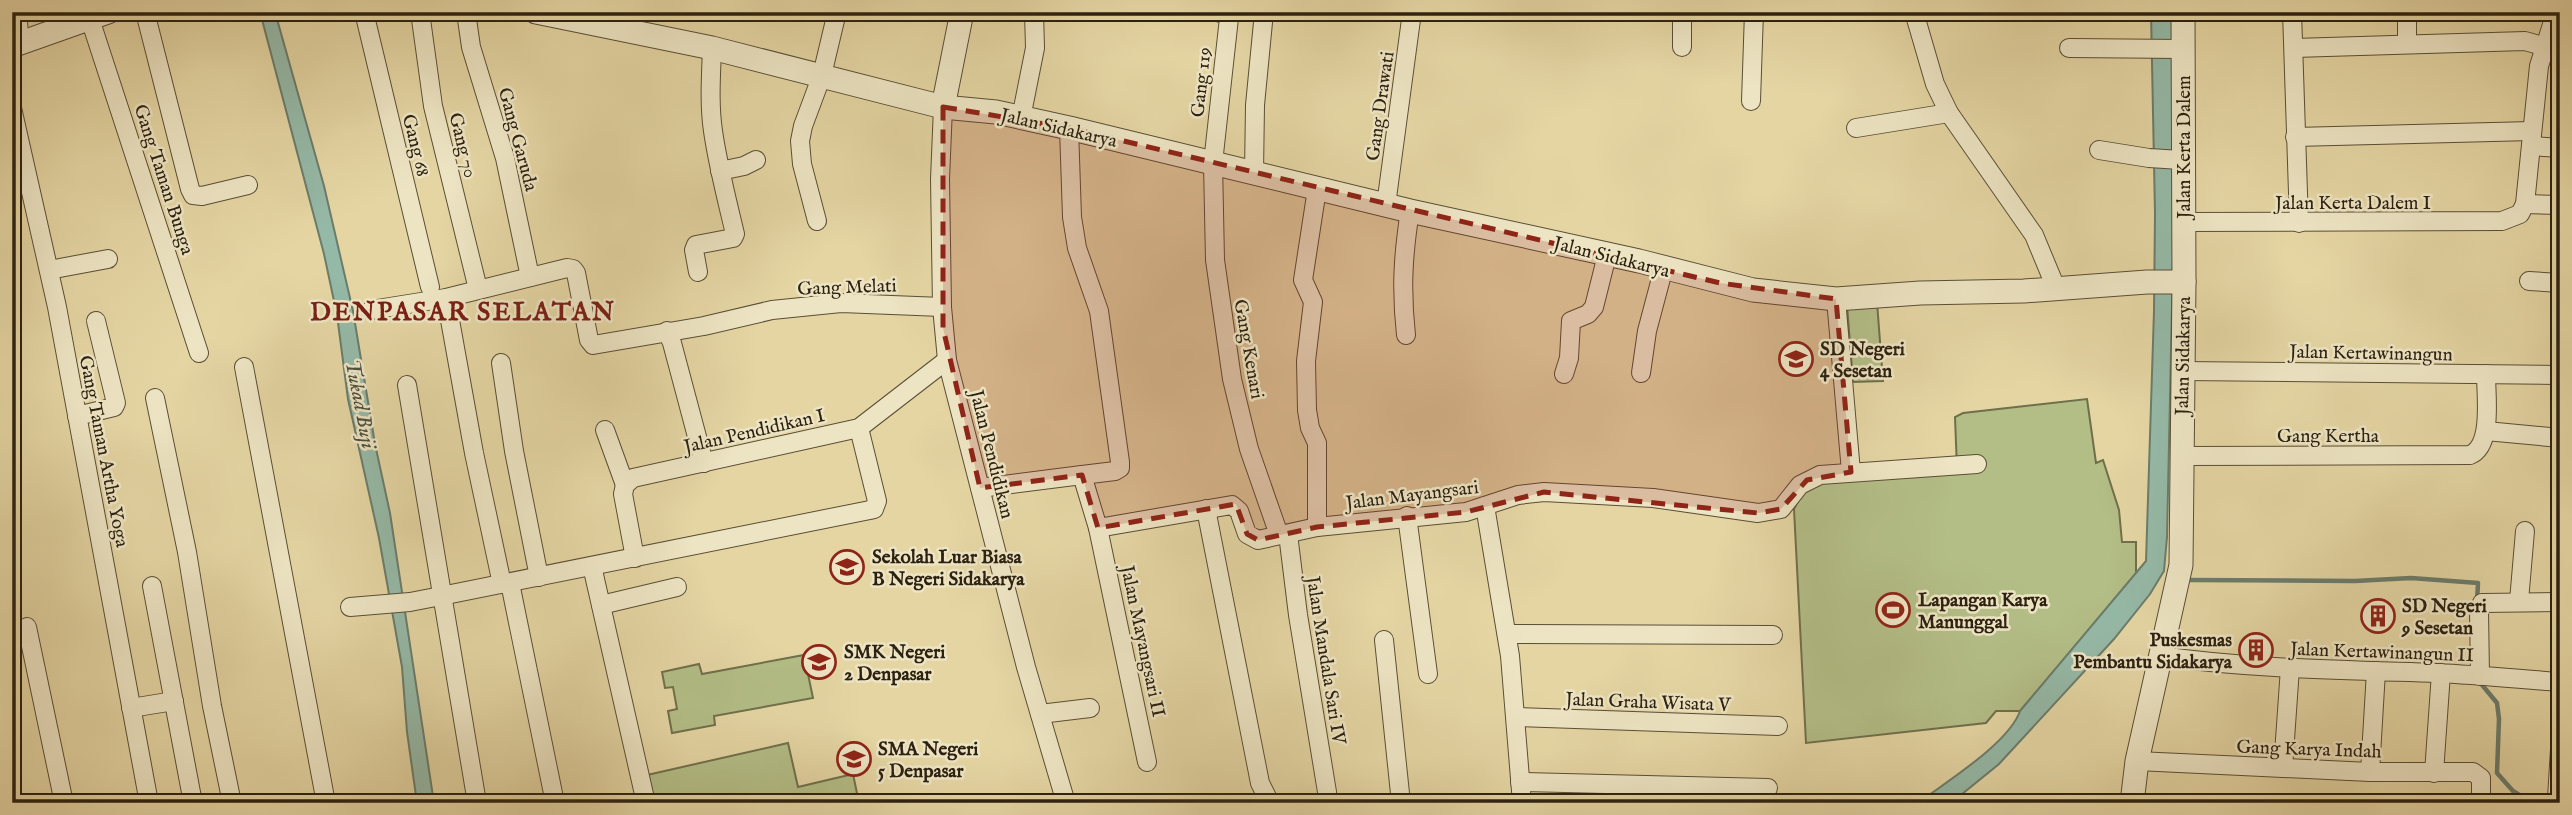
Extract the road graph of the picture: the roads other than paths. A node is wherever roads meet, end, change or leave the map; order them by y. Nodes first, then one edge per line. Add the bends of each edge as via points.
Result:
1 (17, 12) edge
2 (26, 12) edge
3 (145, 12) edge
4 (364, 12) edge
5 (420, 12) edge
6 (466, 12) edge
7 (536, 12) edge
8 (837, 12) edge
9 (962, 12) edge
10 (1034, 12) edge
11 (1217, 12) edge
12 (1264, 12) edge
13 (1412, 12) edge
14 (1682, 12) edge
15 (1754, 12) edge
16 (1914, 12) edge
17 (2183, 12) edge
18 (2292, 12) edge
19 (2407, 12) edge
20 (2556, 12) edge
21 (99, 16) edge
22 (22, 43) edge
23 (2407, 44) junction
24 (1682, 47) dead end
25 (712, 48) junction
26 (2069, 48) dead end
27 (2294, 48) junction
28 (2180, 49) junction
29 (2553, 49) edge
30 (822, 75) junction
31 (1751, 101) dead end
32 (943, 107) junction
33 (12, 108) edge
34 (1949, 113) junction
35 (1021, 118) junction
36 (1069, 128) junction
37 (1856, 128) dead end
38 (2295, 137) junction
39 (2531, 139) junction
40 (2560, 148) edge
41 (2099, 150) dead end
42 (755, 160) dead end
43 (2179, 160) junction
44 (1213, 163) junction
45 (720, 171) junction
46 (1254, 173) junction
47 (248, 185) dead end
48 (1317, 189) junction
49 (1387, 205) junction
50 (2560, 205) edge
51 (2523, 208) junction
52 (1410, 211) junction
53 (817, 221) dead end
54 (2183, 222) junction
55 (2299, 223) junction
56 (1607, 255) junction
57 (108, 259) dead end
58 (1664, 267) junction
59 (49, 270) junction
60 (698, 272) dead end
61 (530, 277) junction
62 (2529, 281) dead end
63 (2179, 282) junction
64 (2560, 284) edge
65 (477, 285) dead end
66 (430, 287) dead end
67 (2056, 288) junction
68 (446, 298) junction
69 (1836, 299) junction
70 (942, 307) junction
71 (372, 310) dead end
72 (96, 321) dead end
73 (667, 331) junction
74 (1406, 335) dead end
75 (199, 353) dead end
76 (947, 360) junction
77 (501, 363) dead end
78 (244, 367) dead end
79 (2182, 371) junction
80 (1641, 373) dead end
81 (1564, 374) dead end
82 (2486, 374) junction
83 (2560, 375) edge
84 (407, 385) dead end
85 (155, 398) dead end
86 (77, 416) junction
87 (859, 428) junction
88 (605, 429) dead end
89 (2486, 432) junction
90 (2560, 438) edge
91 (2181, 456) junction
92 (704, 463) junction
93 (1977, 464) dead end
94 (1851, 471) junction
95 (1082, 475) junction
96 (625, 485) junction
97 (980, 488) junction
98 (1485, 506) junction
99 (1206, 509) junction
100 (1408, 516) junction
101 (1317, 527) junction
102 (1098, 528) junction
103 (2525, 531) dead end
104 (1284, 535) junction
105 (635, 558) junction
106 (592, 566) junction
107 (539, 578) junction
108 (506, 583) junction
109 (152, 586) dead end
110 (677, 587) dead end
111 (441, 596) junction
112 (2519, 601) junction
113 (2560, 602) edge
114 (601, 605) junction
115 (350, 607) dead end
116 (27, 627) dead end
117 (1507, 634) junction
118 (1773, 635) dead end
119 (1384, 640) dead end
120 (2160, 656) junction
121 (2290, 668) junction
122 (2376, 671) junction
123 (2441, 673) junction
124 (1429, 674) dead end
125 (2480, 676) junction
126 (2560, 682) edge
127 (174, 701) junction
128 (131, 708) junction
129 (1090, 708) dead end
130 (1040, 714) junction
131 (1516, 717) junction
132 (1778, 726) dead end
133 (2560, 749) edge
134 (2137, 761) junction
135 (1147, 762) dead end
136 (2283, 768) junction
137 (2370, 772) junction
138 (2434, 773) junction
139 (1520, 782) junction
140 (1768, 788) dead end
141 (1327, 792) dead end
142 (2557, 797) dead end
143 (64, 803) edge
144 (149, 803) edge
145 (193, 803) edge
146 (232, 803) edge
147 (326, 803) edge
148 (477, 803) edge
149 (555, 803) edge
150 (646, 803) edge
151 (1066, 803) edge
152 (1270, 803) edge
153 (1401, 803) edge
154 (1522, 803) edge
155 (2132, 803) edge
156 (2482, 803) edge

1 - 22 street
2 - 22 street
3 - 47 street via 193,195
4 - 66 street, Gang 68
5 - 65 street, Gang 70 via 433,106
6 - 61 street, Gang Garuda via 471,47 505,158
7 - 25 street, Jalan Sidakarya
8 - 30 street
9 - 32 street
10 - 35 street via 1035,48
11 - 44 street, Gang 119 via 1225,14 1228,26
12 - 46 street
13 - 49 street, Gang Drawati
14 - 24 street
15 - 31 street
16 - 34 street via 1935,84
17 - 28 street, Jalan Kerta Dalem
18 - 27 street
19 - 23 street
20 - 29 street
21 - 22 street
21 - 75 street, Gang Taman Bunga
23 - 27 street
23 - 29 street via 2525,41
25 - 30 street, Jalan Sidakarya
25 - 45 street via 710,105
26 - 28 street
27 - 38 street
28 - 43 street, Jalan Kerta Dalem
29 - 39 street via 2539,66
30 - 32 street, Jalan Sidakarya
30 - 53 street via 800,141
32 - 35 street, Jalan Sidakarya
32 - 70 street, Jalan Pendidikan
33 - 59 street, Gang Taman Artha Yoga
34 - 37 street
34 - 67 street via 2035,235
35 - 36 street, Jalan Sidakarya
36 - 44 street, Jalan Sidakarya
36 - 95 street via 1077,248 1099,311 1121,462 1115,471
38 - 39 street
38 - 55 street
39 - 40 street
39 - 51 street
41 - 43 street
42 - 45 street
43 - 54 street, Jalan Kerta Dalem
44 - 46 street, Jalan Sidakarya
44 - 104 street, Gang Kenari via 1215,260 1232,379 1249,449
45 - 60 street via 736,234 696,245
46 - 48 street, Jalan Sidakarya
48 - 49 street, Jalan Sidakarya
48 - 101 street via 1303,280 1313,302 1306,361 1307,410 1317,443
49 - 52 street, Jalan Sidakarya
50 - 51 street, Jalan Kerta Dalem I
51 - 55 street, Jalan Kerta Dalem I via 2515,218 2502,221
52 - 56 street, Jalan Sidakarya
52 - 74 street via 1402,258
54 - 55 street, Jalan Kerta Dalem I
54 - 63 street, Jalan Kerta Dalem
56 - 58 street, Jalan Sidakarya
56 - 81 street via 1594,307 1572,321
57 - 59 street
58 - 69 street, Jalan Sidakarya via 1753,290
58 - 80 street
59 - 86 street, Gang Taman Artha Yoga
61 - 68 street
61 - 73 street, Gang Melati via 573,269 593,345
62 - 64 street
63 - 67 street, Jalan Sidakarya
63 - 79 street, Jalan Sidakarya
67 - 69 street, Jalan Sidakarya
68 - 71 street
68 - 108 street via 474,453
69 - 94 street
70 - 73 street, Gang Melati via 841,303 753,313
70 - 76 street, Jalan Pendidikan
72 - 86 street via 116,403
73 - 92 street
76 - 87 street, Jalan Pendidikan I
76 - 97 street, Jalan Pendidikan
77 - 107 street
78 - 147 street
79 - 82 street, Jalan Kertawinangun
79 - 91 street, Jalan Sidakarya
82 - 83 street, Jalan Kertawinangun
82 - 89 street
84 - 111 street
85 - 146 street
86 - 128 street, Gang Taman Artha Yoga
87 - 92 street, Jalan Pendidikan I
87 - 105 street via 877,501 874,509
88 - 96 street
89 - 90 street
89 - 91 street, Gang Kertha via 2475,453
91 - 120 street, Jalan Sidakarya via 2181,565
92 - 96 street, Jalan Pendidikan I via 633,478
93 - 94 street, Jalan Mayangsari
94 - 98 street, Jalan Mayangsari via 1807,480 1781,509 1772,512 1554,492 1518,495
95 - 97 street
95 - 102 street
96 - 105 street
97 - 130 street, Jalan Pendidikan
98 - 100 street, Jalan Mayangsari via 1466,512
98 - 117 street
99 - 102 street, Jalan Mayangsari
99 - 104 street, Jalan Mayangsari via 1236,507 1247,534 1255,539
99 - 152 street via 1260,783
100 - 101 street, Jalan Mayangsari
100 - 124 street
101 - 104 street, Jalan Mayangsari
102 - 135 street, Jalan Mayangsari II
103 - 112 street
104 - 141 street, Jalan Mandala Sari IV
105 - 106 street
106 - 107 street
106 - 114 street
107 - 108 street
108 - 111 street
108 - 149 street
109 - 127 street
110 - 114 street
111 - 115 street
111 - 148 street
112 - 113 street
112 - 125 street via 2484,601 2480,606
114 - 150 street
116 - 143 street
117 - 118 street
117 - 131 street
119 - 153 street
120 - 121 street, Jalan Kertawinangun II
120 - 134 street, Jalan Sidakarya
121 - 122 street, Jalan Kertawinangun II
121 - 136 street
122 - 123 street, Jalan Kertawinangun II
122 - 137 street
123 - 125 street, Jalan Kertawinangun II
123 - 138 street
125 - 126 street, Jalan Kertawinangun II
127 - 128 street
127 - 145 street
128 - 144 street, Gang Taman Artha Yoga
129 - 130 street
130 - 151 street, Jalan Pendidikan
131 - 132 street, Jalan Graha Wisata V
131 - 139 street
133 - 142 street
134 - 136 street, Gang Karya Indah
134 - 155 street, Jalan Sidakarya
136 - 137 street, Gang Karya Indah
137 - 138 street, Gang Karya Indah
138 - 156 street, Gang Karya Indah via 2473,772 2482,782
139 - 140 street
139 - 154 street

